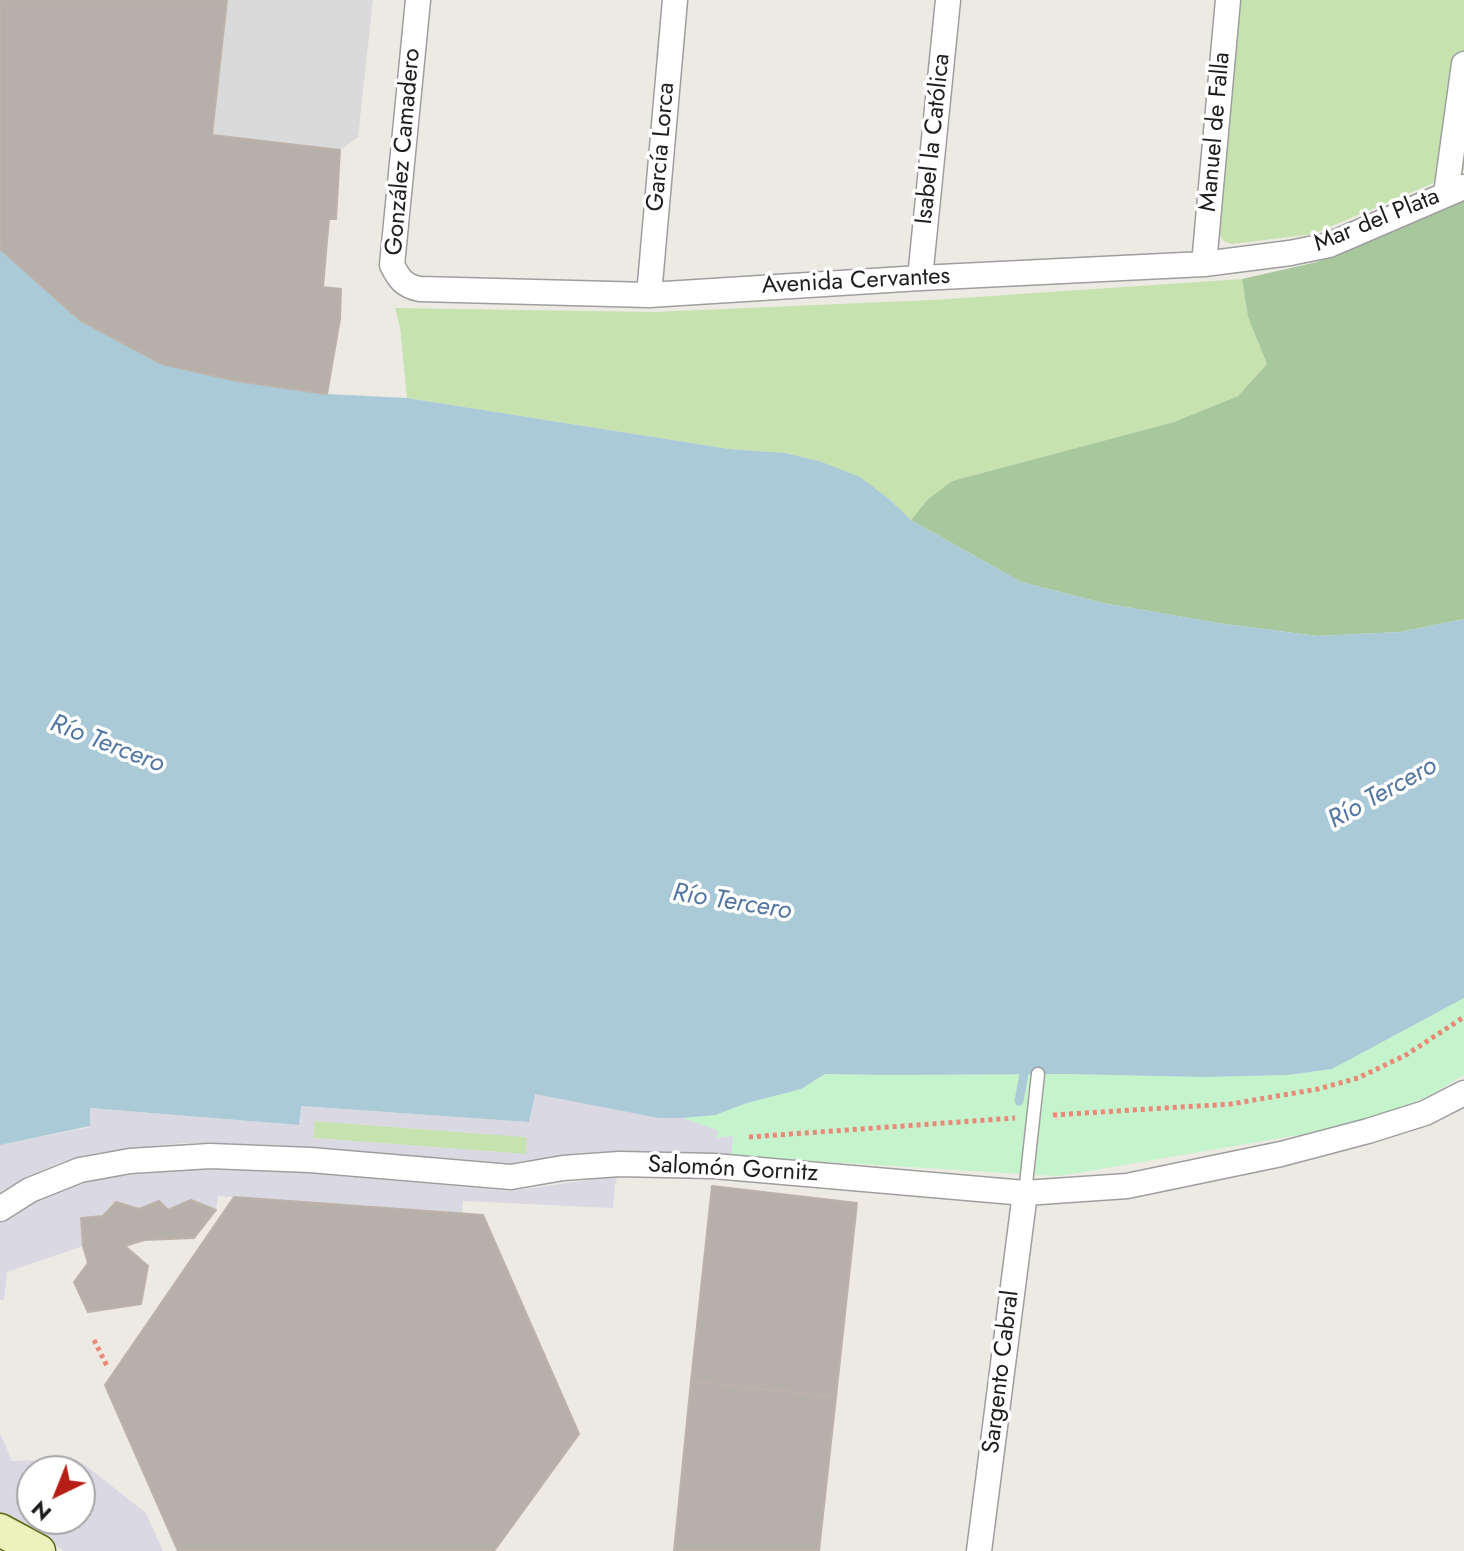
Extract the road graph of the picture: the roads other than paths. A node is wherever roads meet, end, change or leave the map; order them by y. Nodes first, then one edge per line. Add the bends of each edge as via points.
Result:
1 (418, 0) edge
2 (675, 0) edge
3 (948, 0) edge
4 (1228, 0) edge
5 (1464, 64) edge
6 (1455, 190) edge
7 (1290, 253) joint
8 (1204, 264) junction
9 (920, 278) junction
10 (420, 289) joint
11 (649, 295) junction
12 (1038, 1074) dead end
13 (1464, 1093) edge
14 (1025, 1193) junction
15 (0, 1209) edge
16 (0, 1530) edge
17 (39, 1551) edge
18 (979, 1551) edge

1 - 10 street, González Camadero via 392,265 407,286
2 - 11 street, García Lorca
3 - 9 street, Isabel la Católica
4 - 8 street, Manuel de Falla
5 - 6 street
6 - 7 street, Mar del Plata via 1329,245
7 - 8 street, Avenida Cervantes
8 - 9 street, Avenida Cervantes
9 - 11 street, Avenida Cervantes
10 - 11 street, Avenida Cervantes
12 - 14 lane
13 - 14 street, Salomón Gornitz via 1425,1113 1281,1154 1127,1186
14 - 15 street, Salomón Gornitz via 714,1166 619,1164 511,1177 210,1156 80,1170
14 - 18 street, Sargento Cabral
16 - 17 main road

